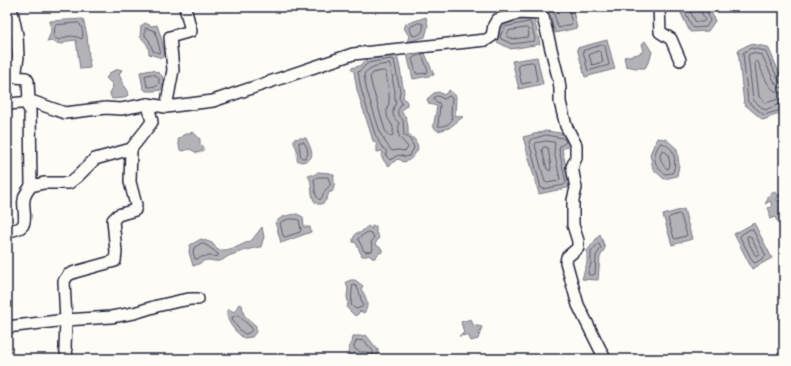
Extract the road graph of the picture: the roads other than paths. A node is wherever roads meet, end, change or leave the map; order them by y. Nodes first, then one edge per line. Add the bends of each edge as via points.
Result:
1 (11, 7) edge
2 (185, 7) edge
3 (659, 7) edge
4 (680, 60) dead end
5 (27, 102) junction
6 (7, 104) edge
7 (148, 104) junction
8 (166, 107) junction
9 (131, 149) junction
10 (31, 186) junction
11 (7, 231) edge
12 (198, 300) dead end
13 (66, 320) junction
14 (7, 327) edge
15 (68, 359) edge
16 (605, 359) edge

1 - 5 street via 17,35 18,57 15,77 26,78 28,81
2 - 8 street via 191,31 170,37 173,70
3 - 4 street via 660,32 671,39
5 - 6 street
5 - 7 street via 65,113 106,108 121,109
5 - 10 street via 30,110
7 - 8 street
7 - 9 street via 152,122
8 - 16 street via 213,100 352,54 486,40 492,36 497,20 518,13 540,14 543,17 557,74 566,126 576,145 576,158 572,167 576,188 572,200 573,225 578,248 567,257 566,262 578,305
9 - 10 street via 94,159 68,183
9 - 13 street via 130,182 136,205 134,210 114,220 115,261 68,275 64,281
10 - 11 street via 23,202 23,226 18,230
12 - 13 street via 190,299 111,317
13 - 14 street
13 - 15 street via 65,348

